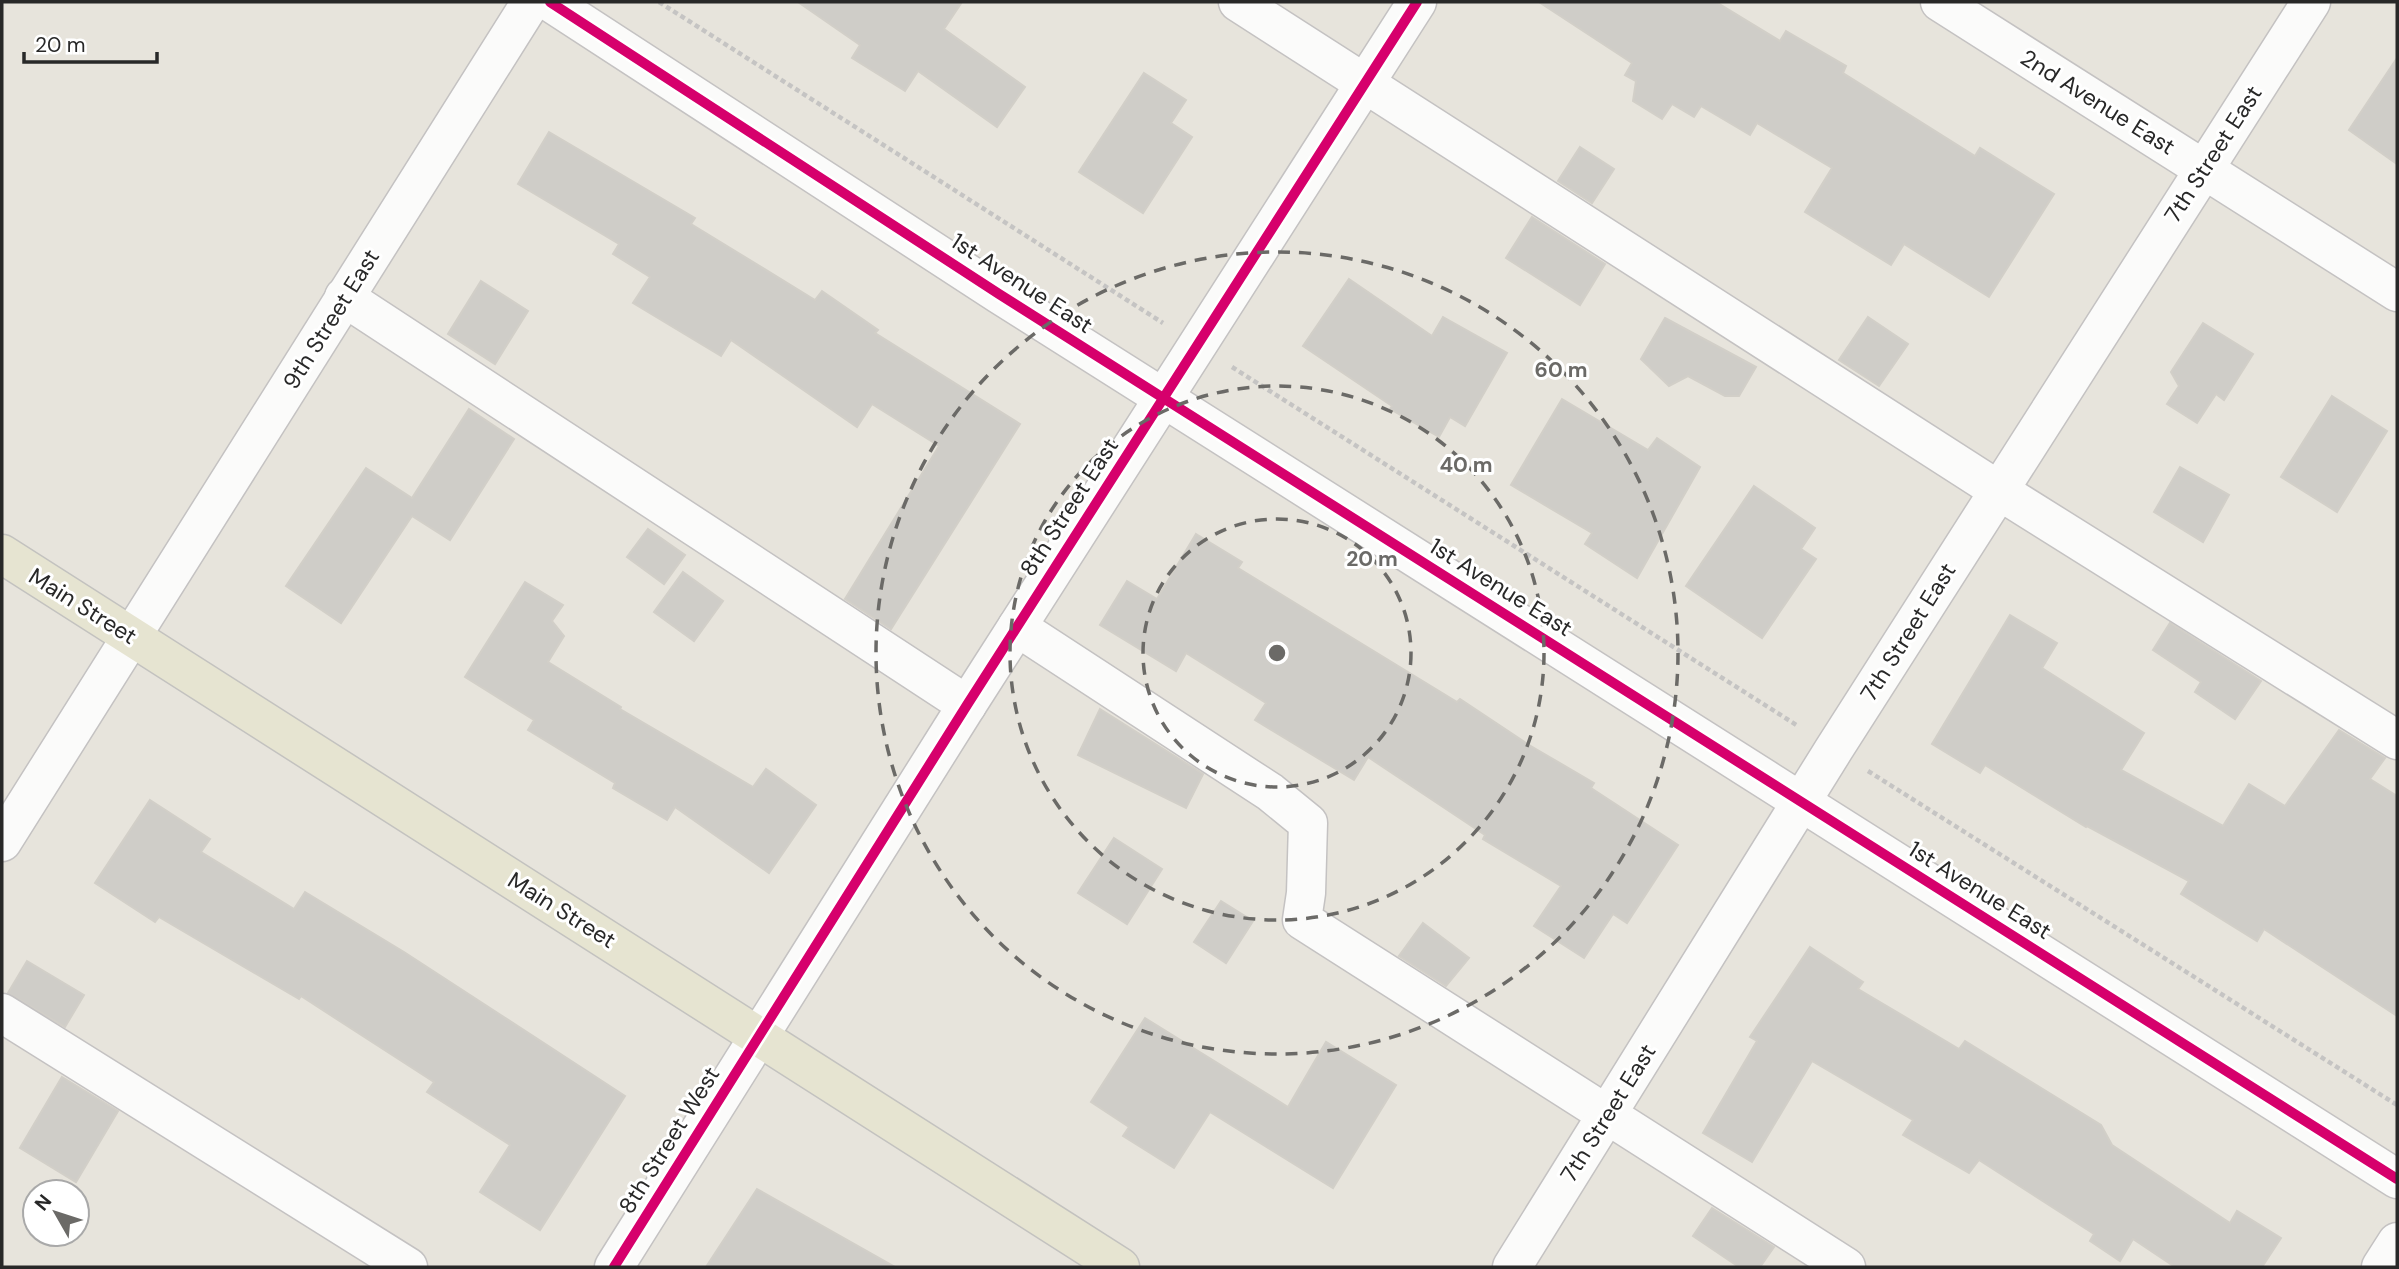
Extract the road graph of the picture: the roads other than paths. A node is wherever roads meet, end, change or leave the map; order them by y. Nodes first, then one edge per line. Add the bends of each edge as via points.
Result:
1 (531, 2) edge
2 (550, 2) edge
3 (1238, 2) edge
4 (1417, 2) edge
5 (1940, 2) edge
6 (2311, 2) edge
7 (1365, 83) junction
8 (2204, 169) junction
9 (2397, 292) edge
10 (344, 297) junction
11 (1164, 398) junction
12 (1998, 490) junction
13 (2, 554) edge
14 (1017, 627) junction
15 (131, 636) junction
16 (967, 705) junction
17 (2397, 740) edge
18 (1801, 802) junction
19 (2, 842) edge
20 (2, 1013) edge
21 (760, 1036) junction
22 (1607, 1114) junction
23 (2397, 1179) edge
24 (2397, 1242) edge
25 (408, 1267) edge
26 (614, 1267) edge
27 (1120, 1267) edge
28 (1512, 1267) edge
29 (1846, 1267) edge
30 (2381, 1267) edge

1 - 10 street, 9th Street East
2 - 11 street, 1st Avenue East
3 - 7 street
4 - 7 street, 8th Street East
5 - 8 street, 2nd Avenue East
6 - 8 street, 7th Street East
7 - 11 street, 8th Street East
7 - 12 street
8 - 9 street, 2nd Avenue East
8 - 12 street, 7th Street East
10 - 15 street, 9th Street East
10 - 16 street
11 - 14 street, 8th Street East
11 - 18 street, 1st Avenue East
12 - 17 street
12 - 18 street, 7th Street East
13 - 15 main road, Main Street
14 - 16 street, 8th Street East
14 - 22 street via 1270,792 1308,823 1302,920
15 - 19 street, 9th Street East
15 - 21 main road, Main Street
16 - 21 street, 8th Street East
18 - 22 street, 7th Street East
18 - 23 street, 1st Avenue East
20 - 25 street
21 - 26 street, 8th Street West
21 - 27 main road, Main Street
22 - 28 street, 7th Street East
22 - 29 street
24 - 30 street

